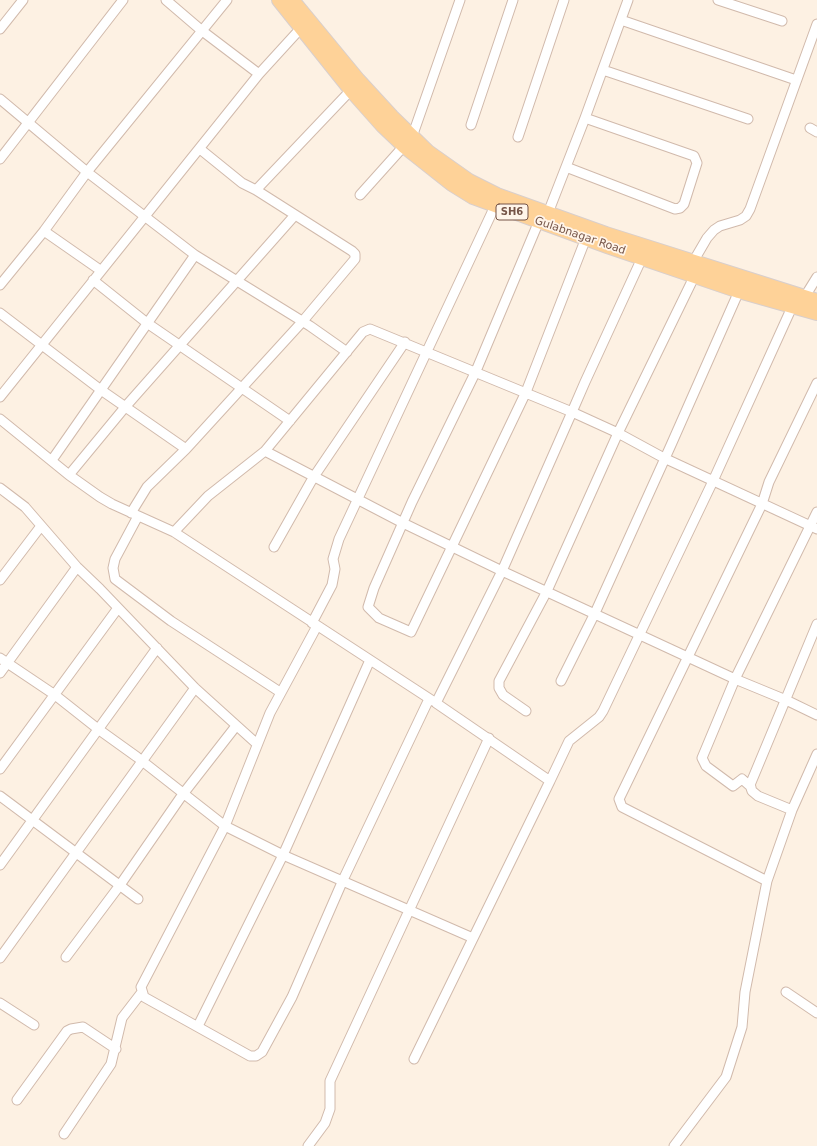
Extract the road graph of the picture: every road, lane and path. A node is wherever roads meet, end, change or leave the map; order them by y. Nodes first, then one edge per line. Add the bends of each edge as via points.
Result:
1 (23, 0) edge
2 (123, 0) edge
3 (166, 0) edge
4 (227, 0) edge
5 (278, 0) edge
6 (292, 0) edge
7 (460, 0) edge
8 (513, 0) edge
9 (564, 0) edge
10 (628, 0) edge
11 (718, 0) edge
12 (621, 20) junction
13 (782, 21) dead end
14 (300, 28) junction
15 (816, 28) edge
16 (0, 29) edge
17 (201, 30) junction
18 (603, 70) junction
19 (260, 74) junction
20 (796, 80) junction
21 (351, 90) junction
22 (0, 99) edge
23 (585, 118) junction
24 (748, 119) dead end
25 (27, 122) junction
26 (471, 124) dead end
27 (518, 137) dead end
28 (408, 142) junction
29 (200, 149) junction
30 (0, 159) edge
31 (566, 167) junction
32 (87, 172) junction
33 (256, 190) junction
34 (360, 195) dead end
35 (495, 206) junction
36 (296, 215) junction
37 (145, 217) junction
38 (544, 217) junction
39 (44, 231) junction
40 (586, 238) junction
41 (195, 255) junction
42 (642, 258) junction
43 (694, 269) junction
44 (100, 270) junction
45 (817, 277) edge
46 (93, 280) junction
47 (238, 282) junction
48 (0, 285) edge
49 (739, 291) junction
50 (810, 299) edge
51 (792, 307) junction
52 (0, 313) edge
53 (817, 313) edge
54 (302, 322) junction
55 (147, 323) junction
56 (405, 342) junction
57 (41, 345) junction
58 (179, 345) junction
59 (426, 351) junction
60 (347, 352) junction
61 (476, 371) junction
62 (817, 383) edge
63 (241, 387) junction
64 (101, 390) junction
65 (526, 392) junction
66 (0, 397) edge
67 (126, 406) junction
68 (572, 412) junction
69 (0, 419) edge
70 (290, 421) junction
71 (618, 433) junction
72 (186, 449) junction
73 (265, 451) junction
74 (664, 458) junction
75 (52, 460) junction
76 (69, 475) junction
77 (313, 478) junction
78 (713, 481) junction
79 (0, 488) edge
80 (358, 499) junction
81 (762, 504) junction
82 (817, 512) edge
83 (135, 515) junction
84 (403, 523) junction
85 (41, 526) junction
86 (814, 528) edge
87 (174, 532) junction
88 (274, 547) dead end
89 (452, 547) junction
90 (77, 567) junction
91 (502, 571) junction
92 (115, 579) junction
93 (0, 580) edge
94 (100, 589) junction
95 (546, 591) junction
96 (118, 608) junction
97 (595, 614) junction
98 (315, 624) junction
99 (817, 624) edge
100 (641, 635) junction
101 (157, 648) junction
102 (688, 657) junction
103 (370, 660) junction
104 (4, 661) edge
105 (0, 673) edge
106 (735, 679) junction
107 (561, 681) dead end
108 (195, 688) junction
109 (280, 692) junction
110 (55, 695) junction
111 (786, 700) junction
112 (433, 701) junction
113 (526, 711) dead end
114 (817, 715) edge
115 (236, 726) junction
116 (98, 729) junction
117 (489, 738) junction
118 (257, 744) junction
119 (817, 754) edge
120 (142, 760) junction
121 (0, 769) edge
122 (550, 781) junction
123 (751, 787) junction
124 (183, 794) junction
125 (0, 796) edge
126 (792, 810) junction
127 (32, 822) junction
128 (225, 826) junction
129 (76, 854) junction
130 (283, 855) junction
131 (0, 865) edge
132 (343, 880) junction
133 (767, 880) junction
134 (120, 886) junction
135 (138, 899) dead end
136 (408, 910) junction
137 (473, 938) junction
138 (66, 957) dead end
139 (0, 958) edge
140 (142, 992) junction
141 (786, 992) dead end
142 (0, 1003) edge
143 (817, 1013) edge
144 (34, 1025) dead end
145 (198, 1026) junction
146 (116, 1049) junction
147 (414, 1059) dead end
148 (17, 1100) dead end
149 (64, 1134) dead end
150 (308, 1146) edge
151 (674, 1146) edge

1 - 16 street
2 - 25 street
3 - 17 street
4 - 17 street
5 - 14 main road, Gulabnagar Road / SH6
6 - 28 main road, Gulabnagar Road / SH6
7 - 28 street
8 - 26 street
9 - 27 street
10 - 12 street
11 - 13 street
12 - 18 street
12 - 20 street
14 - 19 street
14 - 21 main road, Gulabnagar Road / SH6
15 - 20 street
17 - 19 street
17 - 32 street
18 - 23 street
18 - 24 street
19 - 29 street
20 - 43 street via 750,209 740,220 714,230 707,238
21 - 28 main road, Gulabnagar Road / SH6 via 383,126
21 - 33 street
22 - 25 street
23 - 31 street
23 - 31 street via 694,156 697,163 684,204 675,209
25 - 30 street
25 - 32 street
28 - 34 street
28 - 35 main road, Gulabnagar Road / SH6 via 452,184 473,197
28 - 38 main road, Gulabnagar Road / SH6 via 428,152 469,181
29 - 33 street
29 - 37 street
31 - 38 street
32 - 37 street
32 - 39 street
33 - 36 street
35 - 38 main road, Gulabnagar Road / SH6
35 - 59 street
36 - 47 street
36 - 54 street via 352,251 356,257
37 - 41 street
37 - 44 street
38 - 40 main road, Gulabnagar Road / SH6
38 - 43 main road, Gulabnagar Road / SH6 via 606,234
38 - 61 street
39 - 44 street
39 - 48 street
40 - 42 main road, Gulabnagar Road / SH6
40 - 65 street
41 - 47 street
41 - 55 street
42 - 43 main road, Gulabnagar Road / SH6
42 - 68 street
43 - 49 main road, Gulabnagar Road / SH6
43 - 50 main road, Gulabnagar Road / SH6
43 - 71 street
44 - 46 street
45 - 50 street
46 - 55 street
46 - 57 street
47 - 54 street
47 - 58 street
49 - 51 main road, Gulabnagar Road / SH6
49 - 74 street
51 - 53 main road, Gulabnagar Road / SH6
51 - 78 street
52 - 57 street
54 - 60 street
54 - 63 street
55 - 58 street
55 - 64 street
56 - 59 street
56 - 60 street via 370,329 363,332
56 - 77 street
57 - 64 street
57 - 66 street
58 - 63 street
58 - 67 street
59 - 61 street
59 - 80 street
60 - 70 street
61 - 65 street
61 - 84 street
62 - 81 street via 769,482
63 - 70 street
63 - 72 street
64 - 67 street
64 - 75 street
65 - 68 street
65 - 89 street
67 - 72 street
67 - 76 street
68 - 71 street
68 - 91 street
69 - 75 street
70 - 73 street
71 - 74 street
71 - 95 street
72 - 83 street via 147,487
73 - 77 street
73 - 87 street via 208,496
74 - 78 street
74 - 97 street
75 - 76 street
76 - 83 street via 106,501
77 - 80 street
77 - 88 street
78 - 81 street
78 - 100 street
79 - 85 street via 25,507
80 - 84 street
80 - 98 street via 335,552 332,585
81 - 86 street
81 - 102 street
82 - 86 street
83 - 87 street
83 - 92 street via 115,559
84 - 89 street
84 - 89 street via 368,607 379,618 411,632
85 - 90 street
85 - 93 street
86 - 106 street
87 - 98 street
89 - 91 street
90 - 94 street
90 - 104 street
91 - 95 street
91 - 112 street
92 - 94 street
92 - 109 street via 171,621
94 - 96 street
95 - 97 street
95 - 113 street via 499,681 503,695
96 - 101 street
96 - 110 street
97 - 100 street
97 - 107 street
98 - 103 street
98 - 109 street
99 - 111 street
100 - 102 street
100 - 122 street via 603,711 568,741
101 - 108 street
101 - 116 street
102 - 106 street
102 - 133 street via 619,802 622,807
103 - 112 street
103 - 130 street
104 - 105 street
104 - 110 street
106 - 111 street
106 - 123 street via 702,760 706,766 733,786 742,779
108 - 115 street
108 - 120 street
109 - 118 street
110 - 116 street
110 - 121 street
111 - 114 street
111 - 123 street via 750,782
112 - 117 street
112 - 132 street
115 - 118 street
115 - 124 street
116 - 120 street
116 - 127 street
117 - 122 street
117 - 136 street
118 - 128 street
119 - 126 street
120 - 124 street
120 - 129 street
122 - 137 street
123 - 126 street via 758,796
124 - 128 street
124 - 134 street
125 - 127 street
126 - 133 street
127 - 129 street
127 - 131 street
128 - 130 street
128 - 140 street via 141,987
129 - 134 street
129 - 139 street
130 - 132 street
130 - 145 street
132 - 136 street
132 - 145 street via 292,997 262,1052 250,1056
133 - 151 street via 744,992 742,1027 726,1077
134 - 135 street
134 - 138 street
136 - 137 street
136 - 150 street via 330,1081 330,1109 325,1123
137 - 147 street
140 - 145 street via 144,997
140 - 146 street via 122,1018
141 - 143 street
142 - 144 street
146 - 148 street via 83,1027 67,1031
146 - 149 street via 111,1064

